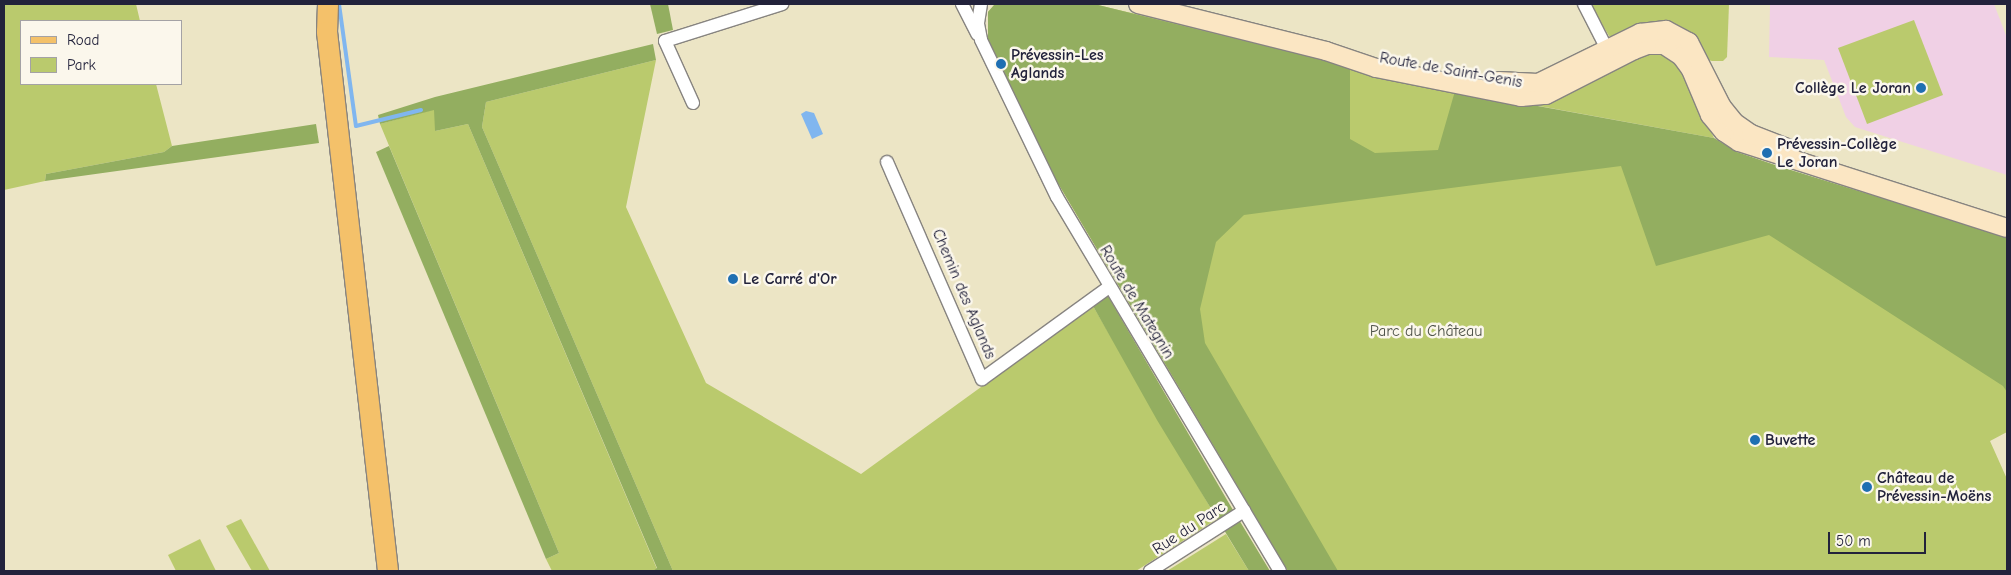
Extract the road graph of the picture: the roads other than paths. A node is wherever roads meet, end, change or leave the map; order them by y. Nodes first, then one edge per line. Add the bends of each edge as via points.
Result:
1 (316, 4) edge
2 (328, 4) edge
3 (782, 4) edge
4 (962, 4) edge
5 (981, 4) edge
6 (1139, 4) edge
7 (1584, 4) edge
8 (327, 32) junction
9 (981, 40) junction
10 (1610, 54) junction
11 (693, 103) dead end
12 (887, 162) dead end
13 (2007, 217) edge
14 (2007, 228) edge
15 (1109, 288) junction
16 (1244, 511) junction
17 (388, 571) edge
18 (1150, 571) edge
19 (1280, 571) edge

1 - 8 main road
2 - 8 main road
3 - 11 street via 665,41
4 - 9 street, Route de Mategnin
5 - 9 street, Route de Mategnin via 978,24
6 - 10 main road, Route de Saint-Genis via 1326,51 1527,84
7 - 10 street
8 - 17 main road
9 - 15 street, Route de Mategnin via 1036,158
10 - 13 main road, Route de Saint-Genis via 1653,30 1679,34 1698,54 1727,115 1750,134 1840,169
10 - 14 main road, Route de Saint-Genis via 1647,45 1674,49 1687,63 1710,115 1724,132 1739,142
12 - 15 street, Chemin des Aglands via 982,379
15 - 16 street, Route de Mategnin
16 - 18 street, Rue du Parc
16 - 19 street, Route de Mategnin

